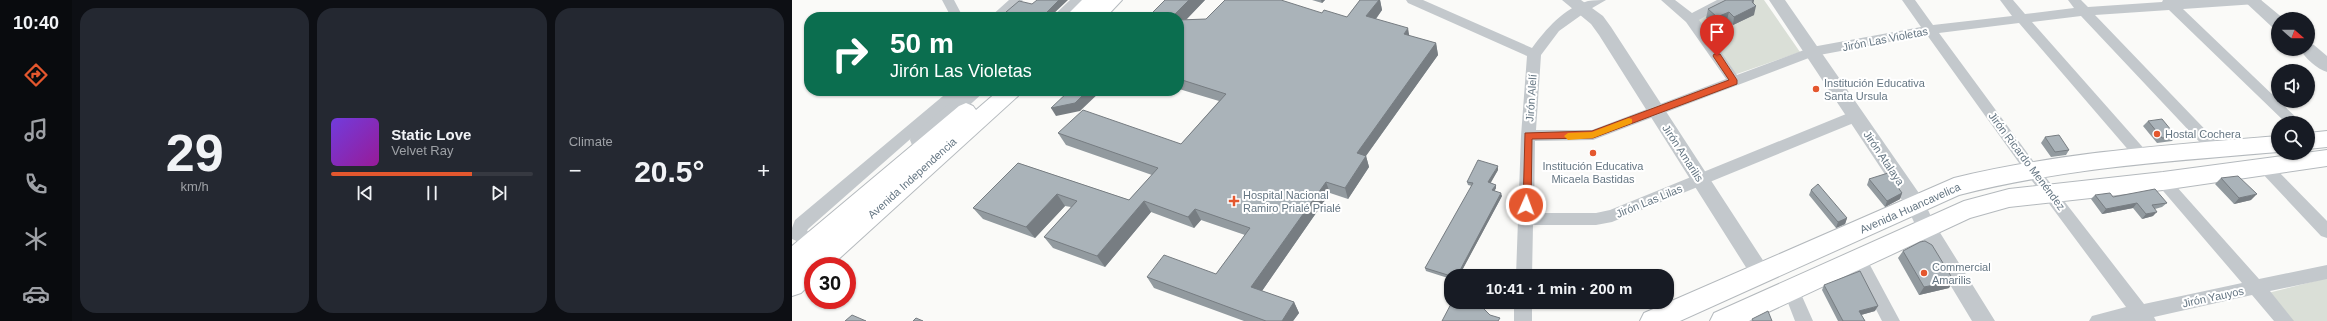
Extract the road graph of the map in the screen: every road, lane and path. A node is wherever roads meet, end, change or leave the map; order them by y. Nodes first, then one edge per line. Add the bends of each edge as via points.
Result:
1 (949, 0) edge
2 (1017, 0) edge
3 (1080, 0) edge
4 (1094, 0) edge
5 (1113, 0) edge
6 (1412, 0) edge
7 (1445, 0) edge
8 (1600, 0) edge
9 (1667, 0) edge
10 (1727, 0) edge
11 (1777, 0) edge
12 (1908, 0) edge
13 (2006, 0) edge
14 (2074, 0) edge
15 (2251, 0) edge
16 (2256, 0) edge
17 (2263, 0) edge
18 (2169, 3) edge
19 (1576, 4) edge
20 (1434, 10) junction
21 (2085, 11) junction
22 (955, 12) edge
23 (1002, 12) edge
24 (1066, 12) edge
25 (1080, 12) edge
26 (1100, 12) edge
27 (2277, 12) edge
28 (2271, 17) edge
29 (1691, 19) junction
30 (2022, 19) junction
31 (1930, 30) junction
32 (2315, 45) edge
33 (1812, 52) junction
34 (1534, 54) junction
35 (2315, 55) edge
36 (2327, 56) edge
37 (2327, 66) edge
38 (1734, 82) junction
39 (952, 96) edge
40 (970, 96) edge
41 (984, 96) edge
42 (1005, 96) edge
43 (1656, 111) junction
44 (1856, 116) junction
45 (2288, 116) edge
46 (1528, 136) junction
47 (2271, 145) edge
48 (2215, 150) junction
49 (2142, 156) junction
50 (2327, 158) edge
51 (2265, 167) junction
52 (2032, 170) junction
53 (1700, 180) junction
54 (2163, 181) junction
55 (2050, 193) junction
56 (1916, 205) junction
57 (1526, 219) junction
58 (1926, 227) junction
59 (2327, 231) edge
60 (799, 244) edge
61 (823, 257) edge
62 (1858, 259) junction
63 (792, 260) edge
64 (1524, 269) edge
65 (2327, 272) edge
66 (804, 274) edge
67 (1761, 274) junction
68 (792, 285) edge
69 (2255, 288) junction
70 (1791, 290) junction
71 (1523, 309) edge
72 (2144, 317) edge
73 (1522, 321) edge
74 (1653, 321) edge
75 (1723, 321) edge
76 (1804, 321) edge
77 (1891, 321) edge
78 (1984, 321) edge
79 (2098, 321) edge
80 (2284, 321) edge

1 - 22 street
2 - 23 street
3 - 24 street
4 - 25 main road
5 - 26 main road
6 - 20 street
7 - 20 street
8 - 19 street
9 - 29 street
10 - 29 street
11 - 33 street, Jirón Atalaya
12 - 31 street, Jirón Ricardo Menéndez
13 - 30 street
14 - 21 street
15 - 16 street, Jirón Las Violetas
15 - 18 street, Jirón Las Violetas
15 - 28 street
17 - 27 street
18 - 21 street, Jirón Las Violetas
18 - 45 street
19 - 34 street
19 - 43 street, Jirón Amarilis via 1597,20
20 - 34 street
21 - 30 street, Jirón Las Violetas
21 - 48 street
29 - 38 street
30 - 31 street, Jirón Las Violetas
30 - 49 street
31 - 33 street, Jirón Las Violetas
31 - 52 street, Jirón Ricardo Menéndez
32 - 36 street
33 - 38 street, Jirón Las Violetas
33 - 44 street, Jirón Atalaya
34 - 46 street, Jirón Alelí
35 - 37 street
38 - 43 street, Jirón Las Violetas
39 - 60 street via 801,225 798,234
40 - 60 street, Avenida Independencia
41 - 63 main road, Avenida Independencia
42 - 61 main road, Avenida Independencia
43 - 46 street, Jirón Las Violetas via 1593,135
43 - 53 street, Jirón Amarilis
44 - 53 street, Jirón Las Lilas
44 - 56 street, Jirón Atalaya
46 - 57 street, Jirón Alelí
47 - 48 main road, Avenida Huancavelica
48 - 49 main road, Avenida Huancavelica
49 - 52 main road, Avenida Huancavelica
50 - 51 main road
51 - 54 main road
51 - 59 street
52 - 55 street, Jirón Ricardo Menéndez
52 - 56 main road, Avenida Huancavelica via 1996,175 1954,187
53 - 57 street, Jirón Las Lilas via 1612,216 1596,219
53 - 67 street, Jirón Amarilis
54 - 55 main road
54 - 69 street
55 - 58 main road via 2009,198 1964,210
55 - 72 street, Jirón Ricardo Menéndez
56 - 58 street, Jirón Atalaya
56 - 67 main road, Avenida Huancavelica
57 - 64 street, Jirón Alelí
58 - 62 main road
58 - 78 street, Jirón Atalaya
62 - 70 main road
62 - 77 street
65 - 69 street, Jirón Yauyos
66 - 68 main road, Avenida Independencia
67 - 74 main road, Avenida Huancavelica
69 - 72 street, Jirón Yauyos
69 - 80 street
70 - 75 main road
70 - 76 street
71 - 73 street
72 - 79 street, Jirón Yauyos

